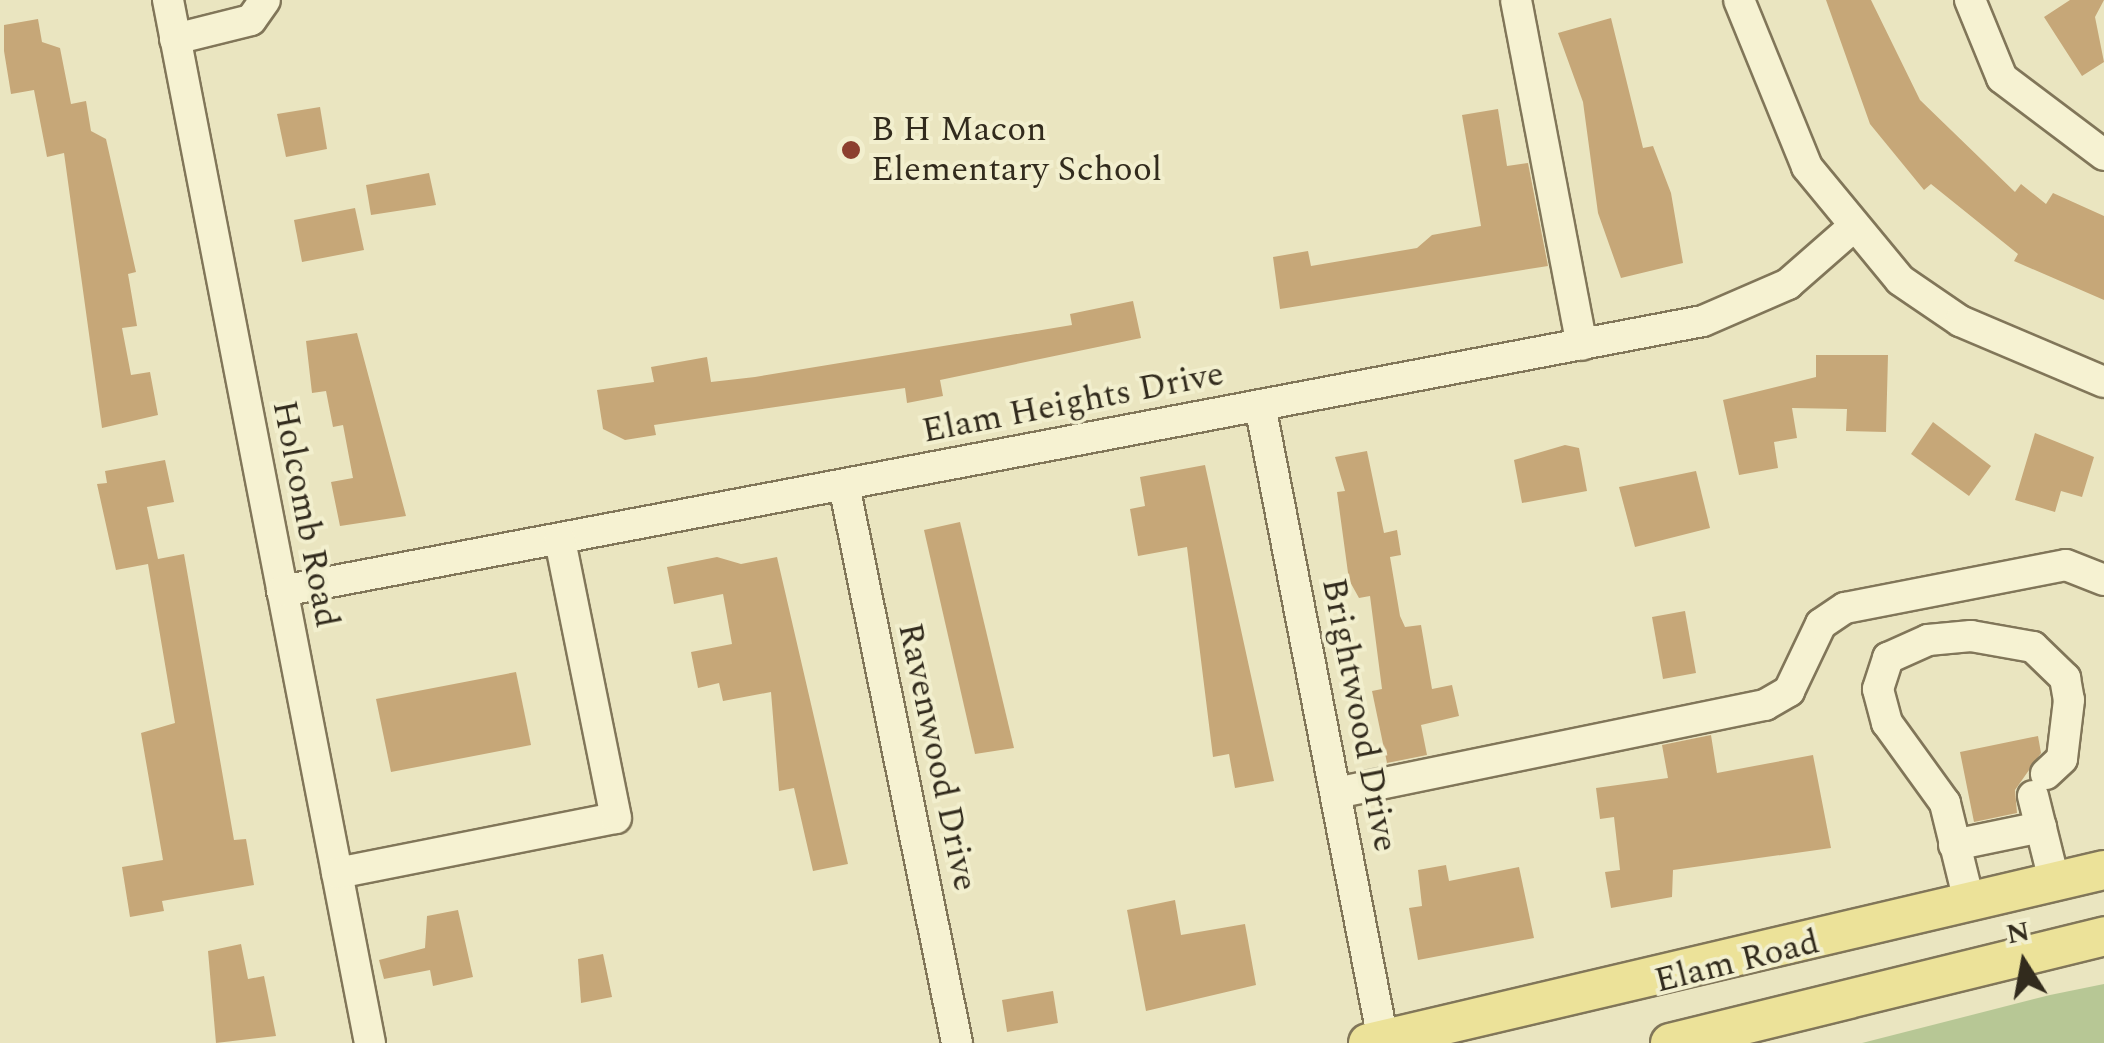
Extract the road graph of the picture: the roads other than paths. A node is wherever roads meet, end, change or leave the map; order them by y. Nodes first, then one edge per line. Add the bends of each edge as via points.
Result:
1 (168, 0) edge
2 (265, 0) edge
3 (1516, 0) edge
4 (1739, 0) edge
5 (1970, 0) edge
6 (175, 39) junction
7 (2104, 155) edge
8 (1852, 228) junction
9 (1582, 345) junction
10 (2104, 382) edge
11 (1260, 405) junction
12 (844, 485) junction
13 (560, 540) junction
14 (2104, 580) edge
15 (282, 591) junction
16 (1336, 794) junction
17 (2041, 827) junction
18 (1954, 845) junction
19 (2104, 870) edge
20 (337, 873) junction
21 (2054, 880) junction
22 (1969, 901) junction
23 (2104, 936) edge
24 (1378, 1042) edge
25 (370, 1043) edge
26 (958, 1043) edge
27 (1670, 1043) edge

1 - 6 street, Holcomb Road
2 - 6 street via 251,20
3 - 9 street
4 - 8 street via 1807,166
5 - 7 street via 2002,78
6 - 15 street, Holcomb Road
8 - 9 street, Elam Heights Drive via 1748,305
8 - 10 street via 1900,280 1960,321
9 - 11 street, Elam Heights Drive
11 - 12 street, Elam Heights Drive
11 - 16 street, Brightwood Drive
12 - 13 street, Elam Heights Drive
12 - 26 street, Ravenwood Drive
13 - 15 street, Elam Heights Drive
13 - 20 street via 616,818
14 - 16 street via 2066,564 1844,608 1820,624 1789,691 1764,706
15 - 20 street, Holcomb Road
16 - 24 street, Brightwood Drive
17 - 18 street
17 - 18 street via 2039,785 2062,758 2066,678 2033,647 1971,636 1928,640 1888,658 1878,689 1888,723 1945,803
17 - 21 street
18 - 22 street
19 - 21 main road, Elam Road
20 - 25 street, Holcomb Road
21 - 22 main road, Elam Road
22 - 24 main road, Elam Road via 1730,965
23 - 27 main road, Elam Road

